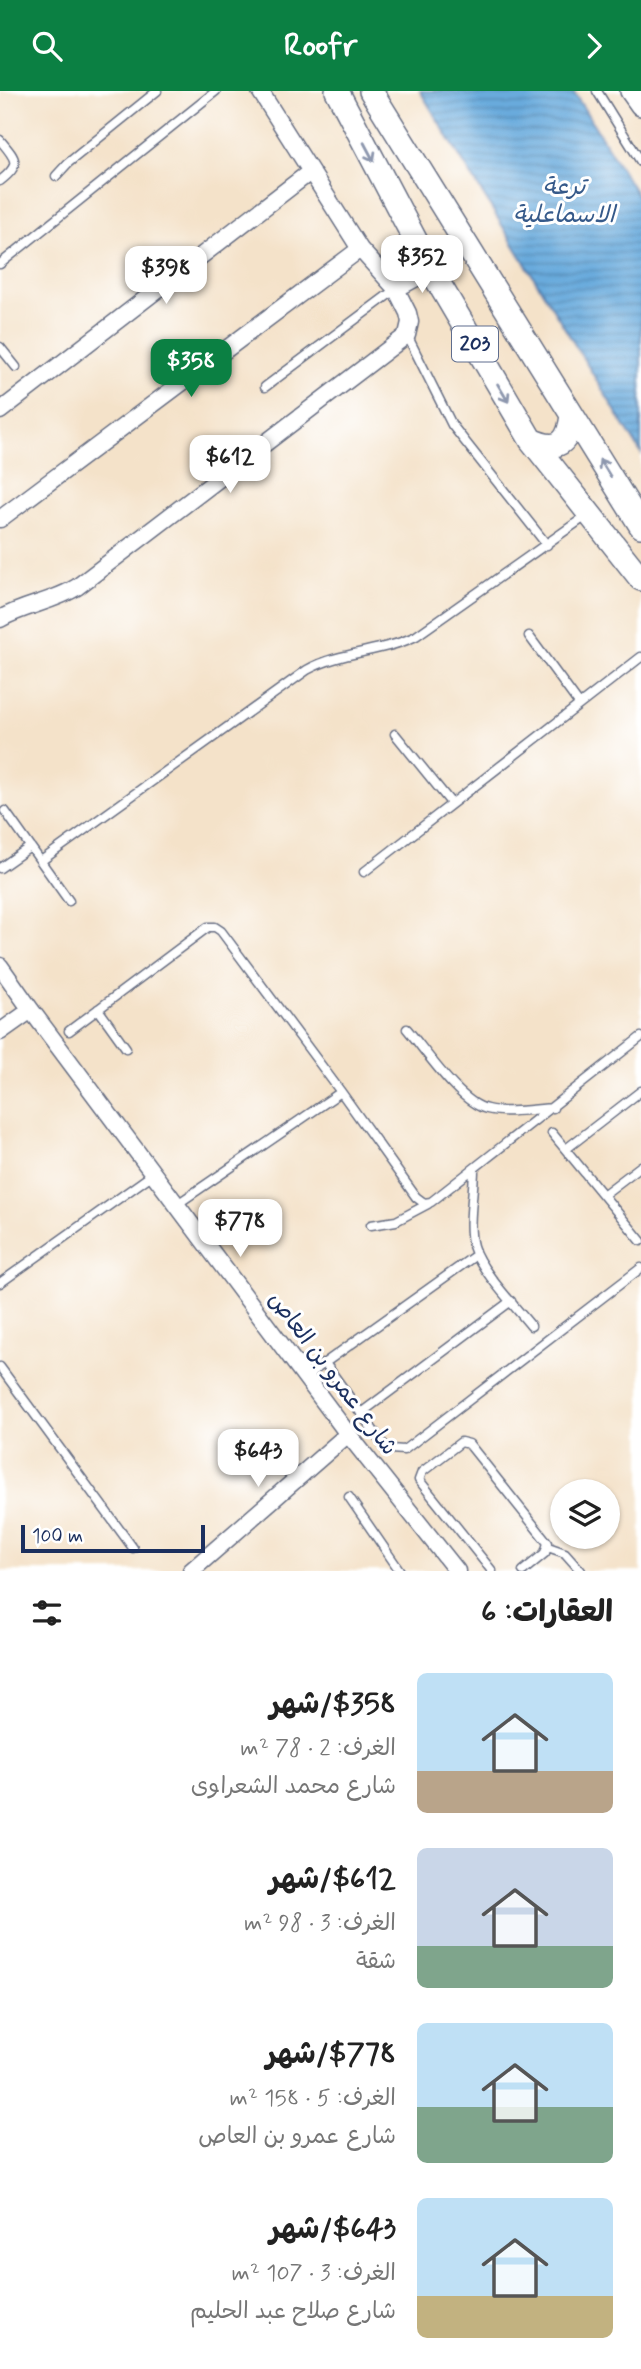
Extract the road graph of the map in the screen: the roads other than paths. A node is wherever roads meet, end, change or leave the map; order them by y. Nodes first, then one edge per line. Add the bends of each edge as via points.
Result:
1 (157, 91) edge
2 (216, 91) edge
3 (260, 91) edge
4 (337, 91) edge
5 (371, 91) edge
6 (597, 91) edge
7 (631, 91) edge
8 (641, 105) edge
9 (0, 140) edge
10 (641, 162) edge
11 (310, 172) junction
12 (56, 176) dead end
13 (0, 181) edge
14 (360, 249) junction
15 (0, 264) edge
16 (430, 270) junction
17 (396, 289) junction
18 (407, 335) junction
19 (0, 347) edge
20 (16, 367) dead end
21 (265, 387) dead end
22 (0, 411) edge
23 (572, 416) junction
24 (531, 440) junction
25 (589, 514) junction
26 (0, 519) edge
27 (641, 526) edge
28 (547, 545) junction
29 (641, 579) edge
30 (0, 619) edge
31 (529, 636) dead end
32 (641, 657) edge
33 (579, 704) junction
34 (395, 734) dead end
35 (451, 803) junction
36 (5, 811) dead end
37 (30, 847) junction
38 (41, 861) junction
39 (0, 868) edge
40 (364, 872) dead end
41 (69, 901) dead end
42 (0, 965) edge
43 (98, 1009) junction
44 (31, 1010) junction
45 (407, 1029) dead end
46 (0, 1031) edge
47 (69, 1031) dead end
48 (641, 1037) edge
49 (126, 1048) dead end
50 (641, 1091) edge
51 (341, 1092) junction
52 (553, 1108) junction
53 (552, 1133) dead end
54 (566, 1149) junction
55 (641, 1166) edge
56 (474, 1169) junction
57 (153, 1174) junction
58 (603, 1195) junction
59 (431, 1202) junction
60 (176, 1205) junction
61 (371, 1225) dead end
62 (641, 1241) edge
63 (476, 1255) junction
64 (641, 1268) edge
65 (0, 1283) edge
66 (511, 1301) junction
67 (531, 1327) dead end
68 (325, 1363) junction
69 (0, 1367) edge
70 (305, 1377) junction
71 (361, 1413) junction
72 (348, 1434) junction
73 (349, 1497) dead end
74 (548, 1546) junction
75 (133, 1548) dead end
76 (191, 1571) edge
77 (400, 1571) edge
78 (457, 1571) edge
79 (492, 1571) edge
80 (523, 1571) edge
81 (581, 1571) edge

1 - 12 lane
2 - 15 lane
3 - 11 street
4 -> 16 main road, 203
5 - 23 main road, 203
6 - 10 lane
7 - 8 main road
9 - 13 lane via 15,164
11 - 14 street
11 - 22 street
14 - 17 street
14 - 26 street
16 - 17 street
16 -> 24 main road, 203
17 - 18 street via 408,313
17 - 21 lane
18 - 28 lane via 452,425
18 - 30 street via 77,587
19 - 20 lane
23 - 24 main road via 566,439 557,446
27 -> 23 main road, 203
24 - 25 main road, 203
25 - 28 lane
25 - 29 main road, 203
28 - 38 lane via 416,636 307,670
31 - 33 lane
32 - 33 lane
33 - 35 lane
34 - 35 lane
35 - 40 lane
36 - 37 lane
37 - 38 lane
37 - 39 lane
38 - 41 lane
42 - 44 street, شارع عمرو بن العاص
43 - 47 lane
43 - 49 lane
43 - 51 lane via 208,927 215,927
44 - 46 street
44 - 57 street, شارع عمرو بن العاص
45 - 52 lane via 473,1104 497,1111
48 - 52 lane
50 - 54 lane
51 - 59 lane via 416,1197
51 - 60 lane
52 - 56 lane
53 - 54 lane
54 - 58 lane
55 - 58 lane
56 - 59 lane
56 - 63 lane via 471,1237
57 - 60 street, شارع عمرو بن العاص
57 - 65 lane
58 - 62 lane
59 - 61 lane via 396,1221
60 - 70 street, شارع عمرو بن العاص
63 - 66 lane
63 - 68 lane
64 - 71 lane via 408,1448 395,1451 387,1447
66 - 67 lane
66 - 71 lane
68 - 70 lane
68 - 71 lane
69 - 75 lane
70 - 72 street, شارع عمرو بن العاص
72 - 76 street
72 - 78 street, شارع عمرو بن العاص
73 - 77 lane
74 - 79 lane via 469,1444 461,1442 422,1472 419,1480
74 - 80 lane
74 - 81 lane via 565,1553

